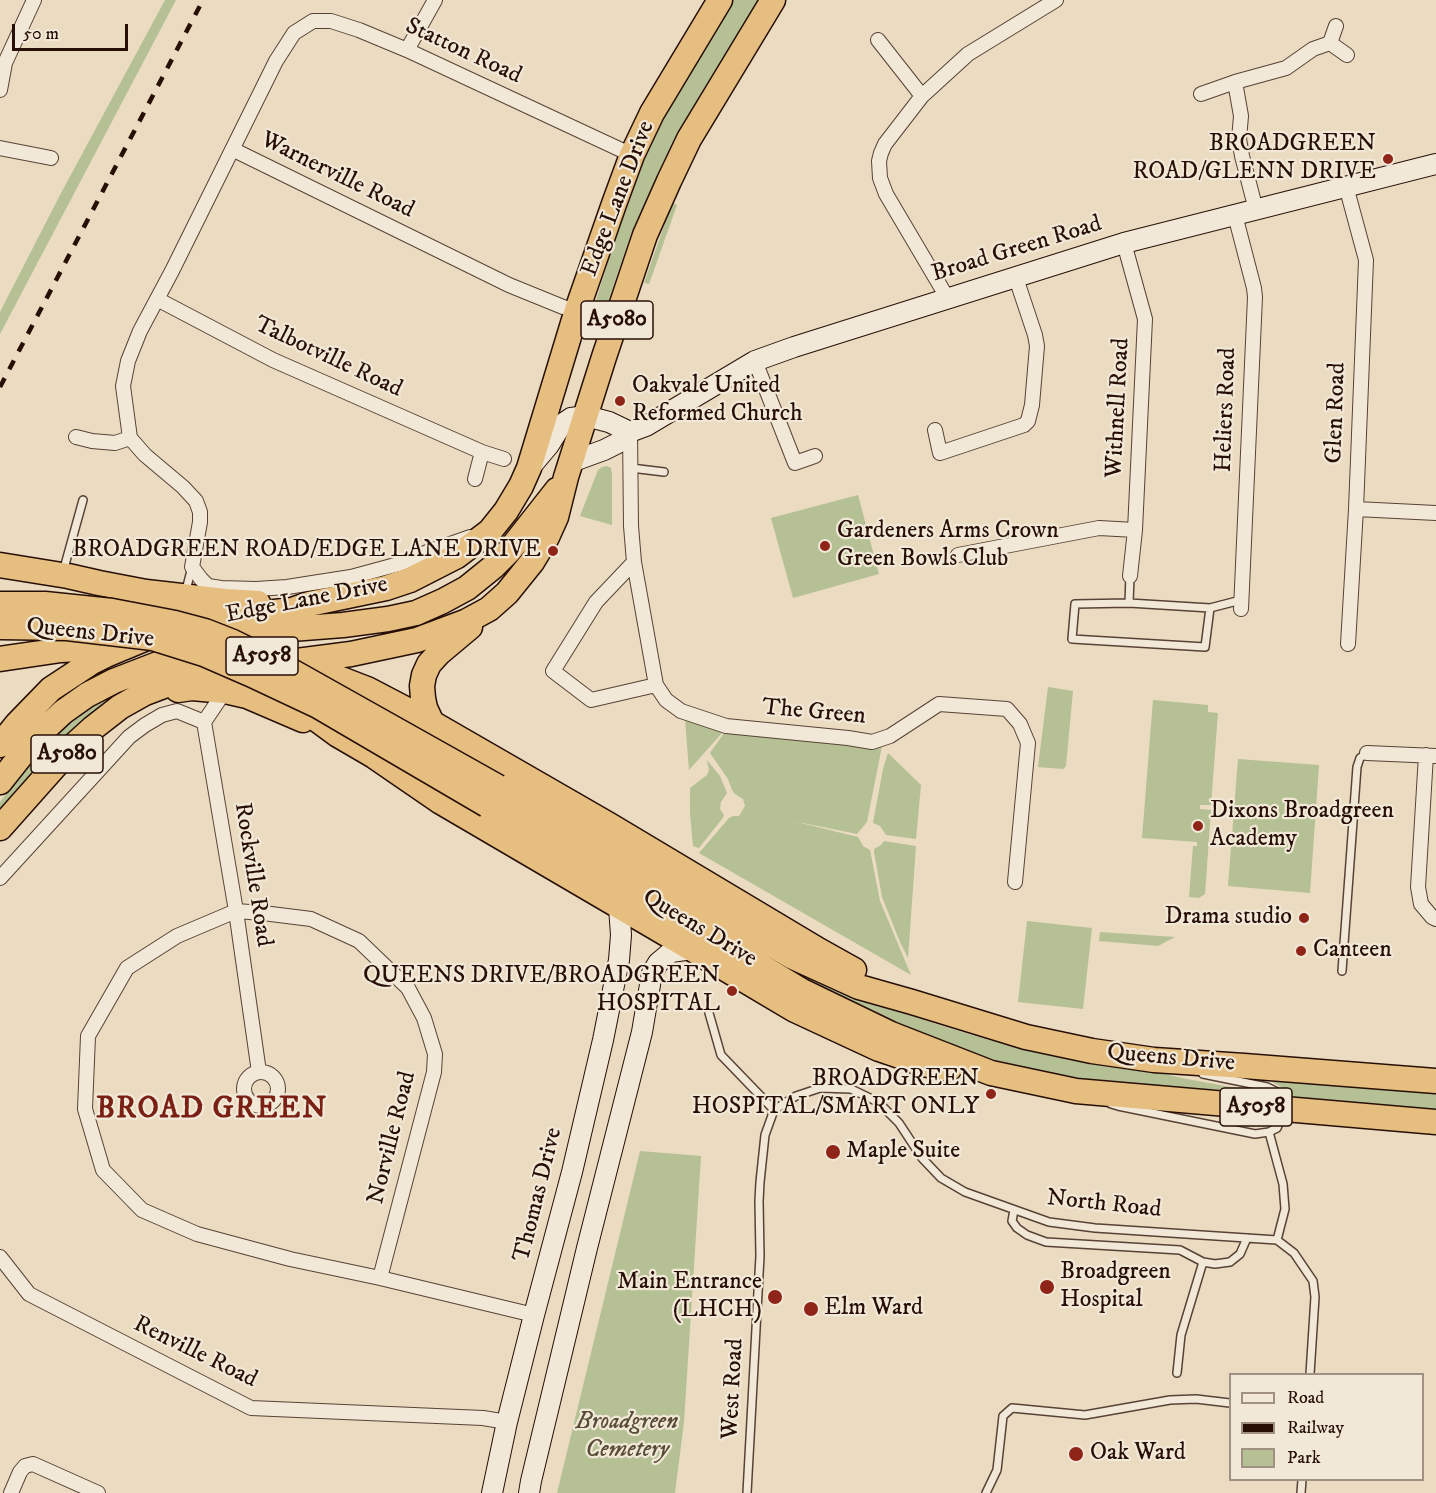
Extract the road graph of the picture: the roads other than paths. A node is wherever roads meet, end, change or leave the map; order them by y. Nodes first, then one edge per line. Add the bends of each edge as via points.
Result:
1 (34, 0) edge
2 (435, 0) edge
3 (720, 0) edge
4 (773, 0) edge
5 (1056, 0) edge
6 (1336, 26) dead end
7 (878, 40) dead end
8 (1330, 43) junction
9 (407, 50) junction
10 (1347, 55) dead end
11 (1235, 82) junction
12 (0, 90) edge
13 (1202, 94) dead end
14 (922, 96) junction
15 (0, 148) edge
16 (234, 150) junction
17 (632, 155) junction
18 (51, 158) dead end
19 (1436, 164) edge
20 (1346, 186) junction
21 (1256, 210) junction
22 (1235, 215) junction
23 (1124, 243) junction
24 (1016, 278) junction
25 (157, 299) junction
26 (948, 299) junction
27 (577, 310) junction
28 (755, 362) junction
29 (586, 416) junction
30 (935, 430) dead end
31 (630, 432) junction
32 (76, 437) dead end
33 (130, 438) junction
34 (482, 452) junction
35 (815, 456) dead end
36 (504, 459) dead end
37 (529, 468) junction
38 (631, 468) junction
39 (568, 469) junction
40 (664, 472) dead end
41 (475, 479) dead end
42 (83, 500) dead end
43 (1356, 509) junction
44 (1436, 513) edge
45 (1135, 530) junction
46 (490, 531) junction
47 (958, 555) dead end
48 (634, 562) junction
49 (0, 565) edge
50 (192, 567) junction
51 (65, 575) junction
52 (1130, 576) joint
53 (99, 583) junction
54 (146, 592) junction
55 (184, 596) junction
56 (1129, 603) junction
57 (0, 604) edge
58 (1241, 605) joint
59 (300, 607) junction
60 (1210, 608) junction
61 (489, 609) junction
62 (206, 620) junction
63 (0, 627) edge
64 (232, 632) junction
65 (177, 641) junction
66 (1348, 644) dead end
67 (128, 646) junction
68 (272, 649) junction
69 (61, 650) junction
70 (0, 659) edge
71 (295, 662) junction
72 (226, 681) junction
73 (656, 685) junction
74 (151, 691) junction
75 (282, 695) junction
76 (204, 722) junction
77 (432, 723) junction
78 (338, 735) junction
79 (458, 738) junction
80 (0, 745) edge
81 (1367, 753) joint
82 (1431, 756) edge
83 (0, 782) edge
84 (423, 790) junction
85 (493, 796) junction
86 (0, 828) edge
87 (0, 878) edge
88 (1015, 882) dead end
89 (619, 907) junction
90 (236, 911) junction
91 (1436, 919) edge
92 (692, 949) junction
93 (1342, 971) dead end
94 (912, 1002) junction
95 (709, 1013) dead end
96 (1154, 1060) junction
97 (259, 1072) dead end
98 (991, 1073) junction
99 (1436, 1081) edge
100 (1076, 1090) junction
101 (1283, 1109) junction
102 (774, 1110) junction
103 (1436, 1122) edge
104 (1269, 1132) junction
105 (1014, 1210) junction
106 (1247, 1238) junction
107 (1277, 1240) junction
108 (0, 1257) edge
109 (1203, 1262) junction
110 (380, 1278) junction
111 (534, 1315) junction
112 (1177, 1373) dead end
113 (1310, 1373) edge
114 (1229, 1403) edge
115 (507, 1422) junction
116 (10, 1493) edge
117 (98, 1493) edge
118 (492, 1493) edge
119 (529, 1493) edge
120 (747, 1493) edge
121 (986, 1493) edge

1 - 12 street via 5,63
2 - 9 street
3 - 17 highway, Edge Lane Drive / A5080 via 652,113
4 - 29 highway, Edge Lane Drive / A5080 via 689,139 669,181 645,235
5 - 14 street via 968,54
6 - 8 street
7 - 14 street
8 - 10 street
8 - 11 street via 1313,49 1286,68
9 - 16 street, Statton Road via 331,21 313,21 294,33 276,62
9 - 17 street, Statton Road
11 - 13 street
11 - 21 street via 1241,117 1239,139
14 - 26 street via 885,144 879,161 880,178
15 - 18 street
16 - 25 street, Warnerville Road
16 - 27 street, Warnerville Road via 509,285
17 - 27 highway, Edge Lane Drive / A5080
19 - 20 street, Broad Green Road
20 - 21 street, Broad Green Road
20 - 43 street, Glen Road via 1366,260
21 - 22 street, Broad Green Road
22 - 23 street, Broad Green Road
22 - 58 street, Heliers Road via 1254,288
23 - 24 street, Broad Green Road
23 - 45 street, Withnell Road via 1145,319
24 - 26 street, Broad Green Road
24 - 30 street via 1037,346 1028,422 940,453
25 - 33 street, Warnerville Road via 128,361 123,386
25 - 34 street, Talbotville Road via 273,360
26 - 28 street, Broad Green Road
27 - 37 highway, Edge Lane Drive / A5080
28 - 31 street, Broad Green Road
28 - 35 street via 795,463
29 - 31 street
29 - 37 street via 562,424
29 - 39 highway, Edge Lane Drive / A5080
31 - 38 street
31 - 39 street, Broad Green Road via 618,443
32 - 33 street via 115,443
33 - 50 street via 196,501 200,522
34 - 36 street, Talbotville Road
34 - 41 street
37 - 46 highway, Edge Lane Drive / A5080 via 506,511
38 - 40 lane
38 - 48 street
39 - 61 highway, Edge Lane Drive / A5080 via 556,517 532,562
39 - 68 highway via 543,509 509,551 467,588 416,613 343,625
42 - 51 lane
43 - 44 street
43 - 66 street, Glen Road
45 - 47 street via 1099,528
45 - 52 street, Withnell Road
46 - 50 street via 377,571 287,587 208,586
46 - 59 highway, Edge Lane Drive / A5080 via 457,556 410,580
48 - 73 street
48 - 73 street via 596,602 553,671 591,700
49 - 51 highway
50 - 55 lane
51 - 53 highway
51 - 69 highway via 80,586 89,605 86,624
52 - 56 lane
53 - 54 highway
53 - 65 highway via 156,616
54 - 55 highway
54 - 62 highway
55 - 59 highway
56 - 60 lane
56 - 60 lane via 1075,604 1072,639 1205,647
57 - 85 highway, Queens Drive / A5058, bridge via 112,611 205,631 286,668
58 - 60 lane
59 - 62 highway, Edge Lane Drive / A5080
59 - 68 highway via 284,618
61 - 71 highway, Edge Lane Drive / A5080 via 417,640
61 - 77 highway via 429,664 422,686
62 - 64 highway
62 - 65 highway, Edge Lane Drive / A5080
63 - 85 highway, Queens Drive / A5058, bridge via 67,628 142,636 204,654 318,706
64 - 65 highway
64 - 68 highway via 246,630
65 - 67 highway, Edge Lane Drive / A5080
65 - 68 highway via 224,648
65 - 72 highway
65 - 74 highway via 175,671
65 - 83 highway via 63,712 35,738
67 - 69 highway
67 - 80 highway, Edge Lane Drive / A5080 via 92,662 51,689
68 - 71 highway, A5080
68 - 72 highway, A5080
68 - 75 highway via 273,678
69 - 70 highway
71 - 77 highway via 367,689
72 - 74 highway
72 - 75 highway
72 - 76 street
72 - 78 highway via 247,696
73 - 88 street, The Green via 666,700 681,711 726,726 872,742 890,736 939,704 1007,709 1020,724 1028,743
74 - 86 highway, A5080 via 120,707 72,747
75 - 78 highway
76 - 87 street via 177,711 162,715 129,737
76 - 90 street, Rockville Road
77 - 79 highway
78 - 84 highway
79 - 84 highway via 443,736 424,750 417,770
79 - 94 highway
81 - 82 street
81 - 93 lane via 1357,767
82 - 91 street via 1418,887 1421,904
84 - 89 highway
85 - 94 highway, Queens Drive / A5058 via 793,957 859,987
85 - 98 highway, Queens Drive / A5058 via 602,870 802,991 891,1034
89 - 92 highway
89 - 111 street, Thomas Drive via 619,960 603,1040
90 - 97 street, Rockville Road
90 - 110 street, Norville Road via 312,918 359,941 408,988 424,1018 435,1054 434,1072
90 - 110 street, Norville Road via 177,936 127,968 88,1036 85,1109 103,1170 142,1210 197,1234
92 - 98 highway via 793,1009 879,1049 923,1064
92 - 119 street via 671,952 652,973 642,1032
94 - 96 highway, Queens Drive / A5058 via 1026,1037
95 - 102 lane via 721,1055
96 - 99 highway, Queens Drive / A5058
96 - 101 lane via 1267,1087 1277,1092
98 - 100 highway, Queens Drive / A5058
100 - 101 highway, Queens Drive / A5058
100 - 104 lane via 1118,1107 1255,1134
101 - 103 highway, Queens Drive / A5058
101 - 104 lane via 1277,1128
102 - 105 lane, North Road via 796,1096 820,1088 851,1089 878,1102 899,1123 941,1179
102 - 120 lane, West Road via 765,1134 760,1182 760,1256
104 - 107 lane via 1283,1184 1285,1209
105 - 106 lane, North Road via 1049,1222 1095,1228
105 - 109 lane via 1012,1221 1017,1228 1046,1242 1180,1250
106 - 107 lane, North Road
106 - 109 lane via 1240,1254 1230,1262
107 - 113 lane via 1294,1252 1313,1281
108 - 115 street, Renville Road via 28,1294 251,1408
109 - 112 lane via 1181,1335
110 - 111 street, Norville Road
111 - 115 street, Thomas Drive
114 - 121 lane via 1170,1400 1085,1414 1012,1408 1003,1416 997,1470
115 - 118 street, Thomas Drive
116 - 117 street via 20,1472 33,1464

